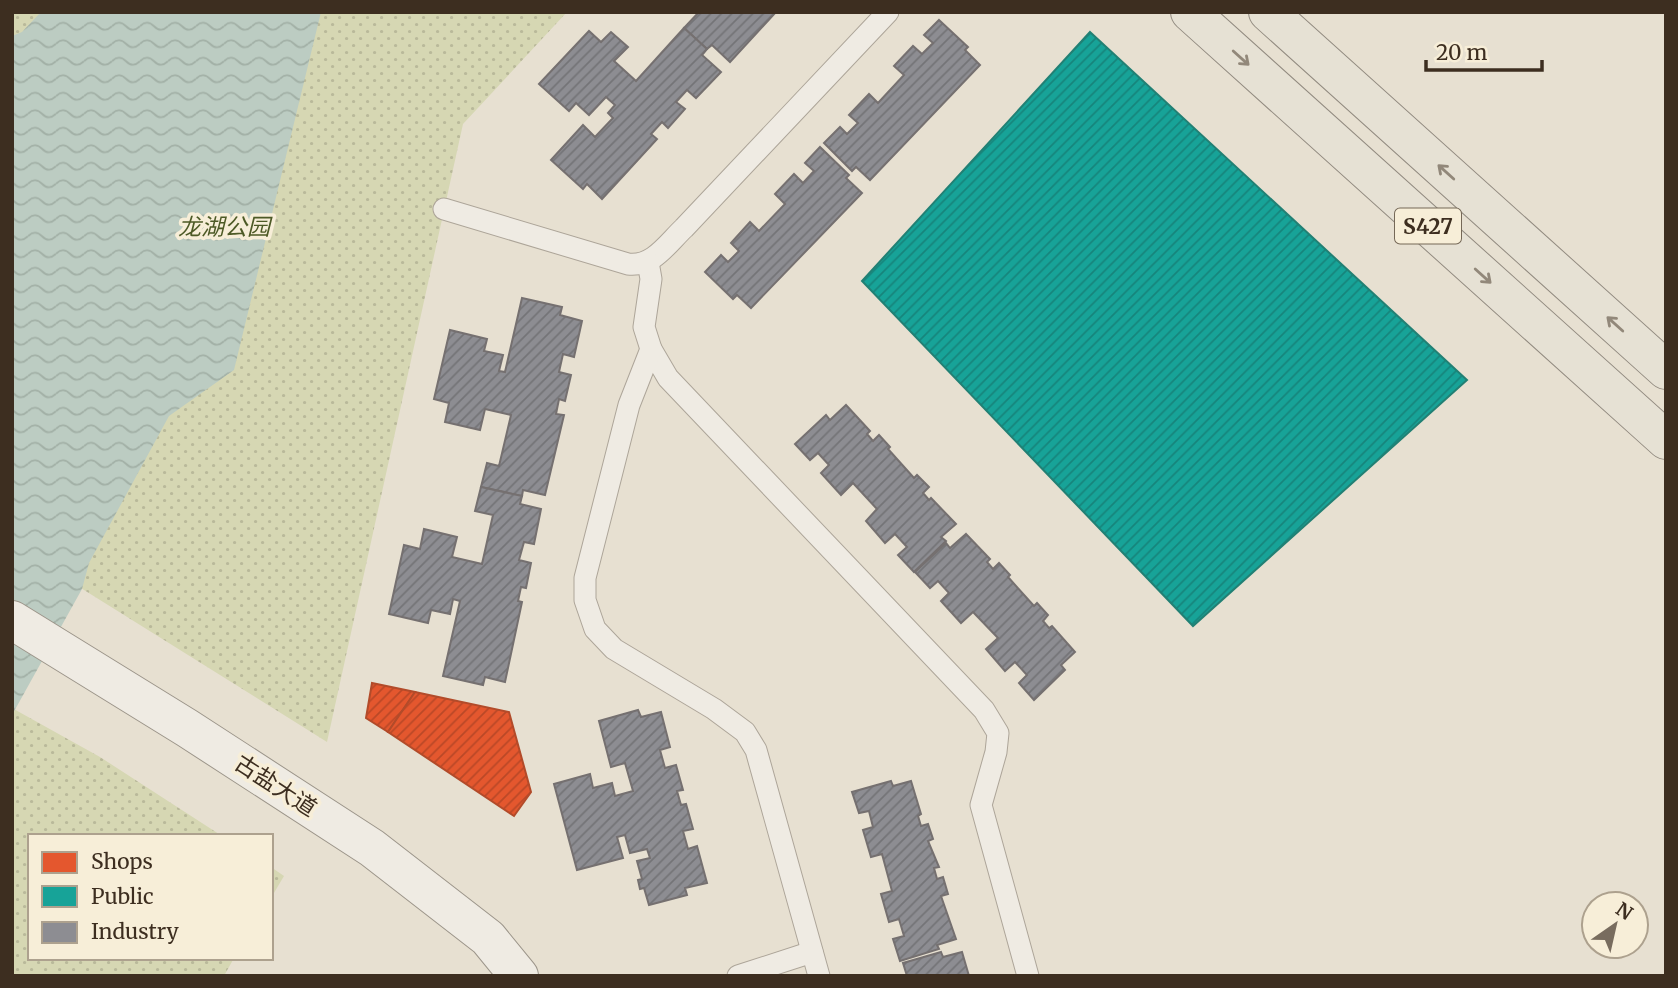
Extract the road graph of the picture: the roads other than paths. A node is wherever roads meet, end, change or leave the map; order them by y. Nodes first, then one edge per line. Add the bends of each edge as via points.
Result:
1 (888, 12) edge
2 (1190, 12) edge
3 (1268, 12) edge
4 (444, 209) dead end
5 (648, 262) junction
6 (651, 349) junction
7 (1666, 370) edge
8 (1666, 440) edge
9 (12, 620) edge
10 (812, 952) junction
11 (519, 976) edge
12 (738, 976) edge
13 (819, 976) edge
14 (1028, 976) edge

1 - 5 lane
2 -> 8 main road, S427
7 -> 3 main road, S427
4 - 5 lane via 628,264
5 - 6 lane via 651,278 644,327
6 - 10 lane via 629,405 585,578 585,600 596,629 614,649 745,732 756,750
6 - 14 lane via 668,378 985,710 998,733 981,805
9 - 11 street, 古盐大道 via 372,848 488,938
10 - 12 lane
10 - 13 lane

